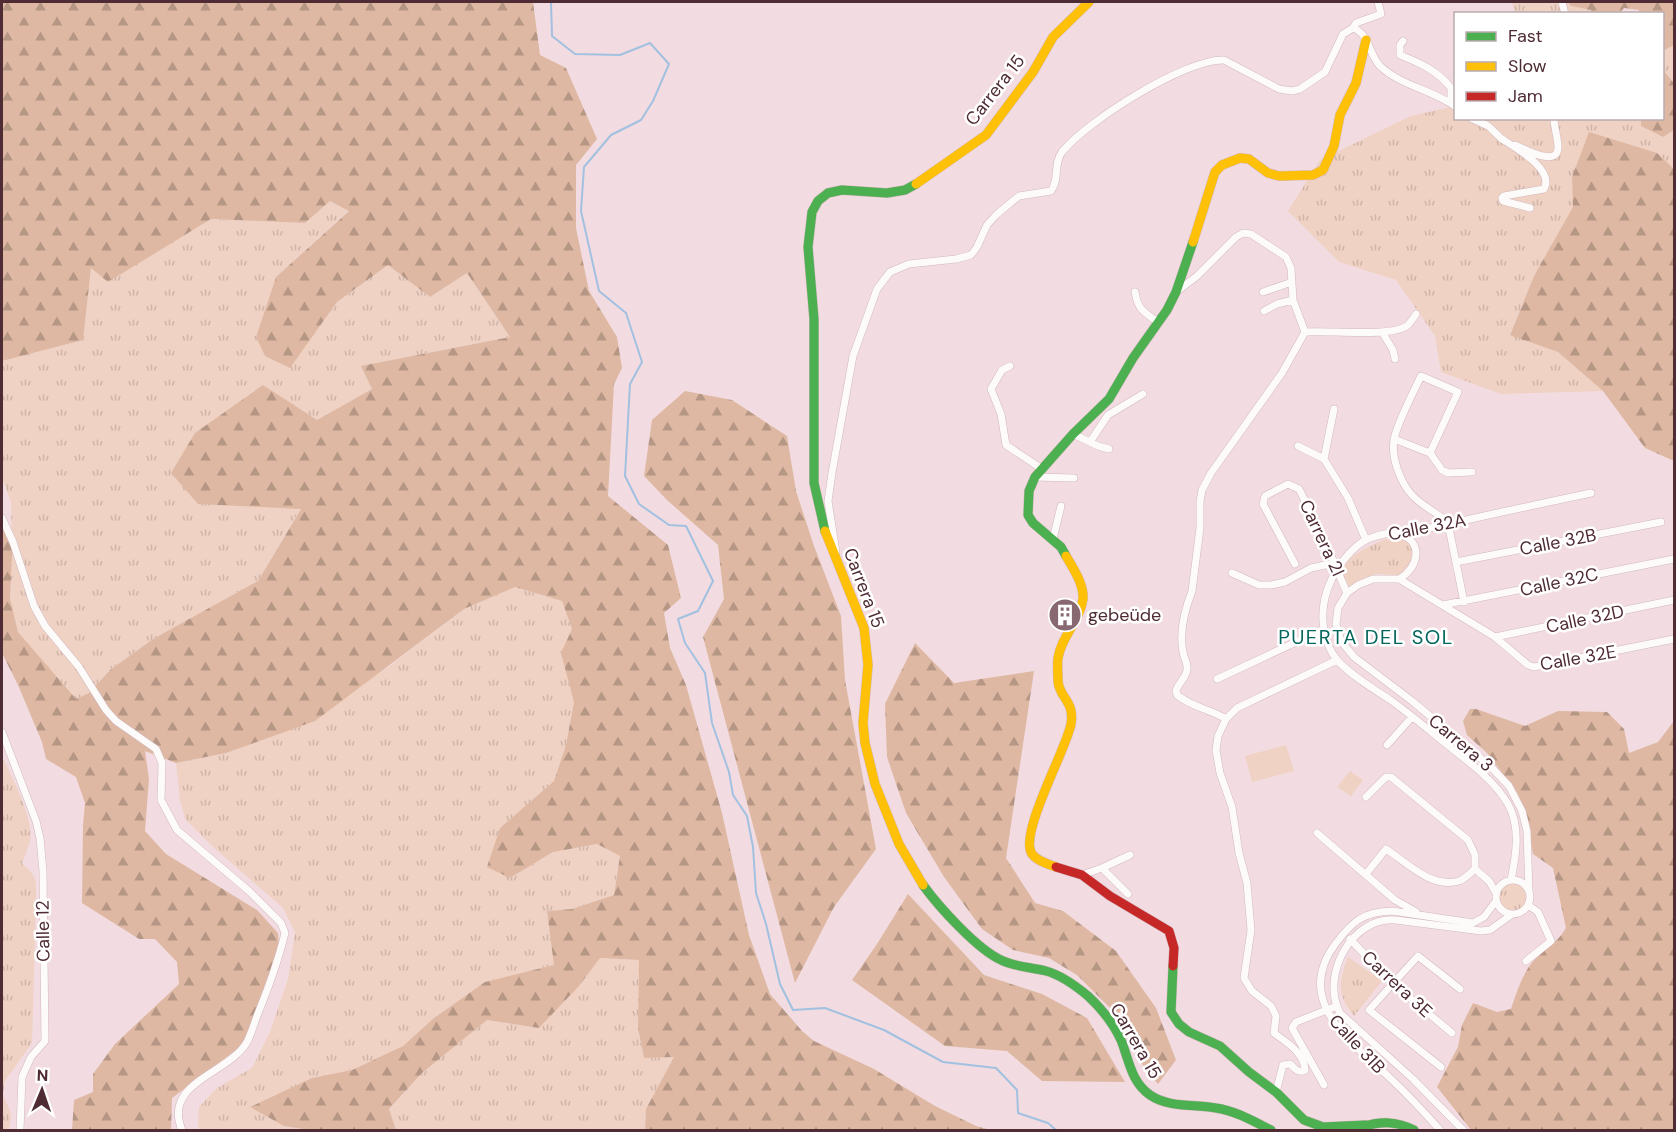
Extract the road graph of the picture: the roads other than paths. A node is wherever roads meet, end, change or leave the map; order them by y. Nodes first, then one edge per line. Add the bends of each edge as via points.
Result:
1 (1089, 2) edge
2 (1378, 2) edge
3 (1353, 28) junction
4 (1366, 40) junction
5 (1403, 41) dead end
6 (1453, 105) edge
7 (1475, 120) edge
8 (1554, 120) edge
9 (1509, 143) junction
10 (1530, 208) dead end
11 (1292, 282) junction
12 (1135, 292) dead end
13 (1176, 292) junction
14 (1263, 292) dead end
15 (1293, 300) junction
16 (1264, 311) dead end
17 (1416, 314) dead end
18 (1159, 323) junction
19 (1305, 332) junction
20 (1382, 332) junction
21 (1395, 358) dead end
22 (1010, 366) dead end
23 (1143, 394) dead end
24 (1334, 409) dead end
25 (1073, 434) junction
26 (1394, 439) junction
27 (1090, 442) junction
28 (1298, 446) dead end
29 (1109, 449) dead end
30 (1430, 453) junction
31 (1324, 459) junction
32 (1472, 472) dead end
33 (1039, 473) junction
34 (1074, 478) dead end
35 (1591, 494) dead end
36 (1061, 506) dead end
37 (1432, 511) junction
38 (2, 518) edge
39 (1661, 522) dead end
40 (1448, 523) junction
41 (1433, 527) junction
42 (1394, 532) junction
43 (1053, 539) junction
44 (1366, 540) junction
45 (1674, 559) edge
46 (1456, 562) junction
47 (837, 564) junction
48 (1296, 564) dead end
49 (1336, 567) junction
50 (1232, 573) dead end
51 (1399, 579) junction
52 (1347, 593) junction
53 (1674, 600) edge
54 (1464, 602) junction
55 (1443, 605) junction
56 (1324, 629) junction
57 (1495, 637) junction
58 (1674, 639) edge
59 (1337, 660) junction
60 (1217, 680) dead end
61 (1412, 717) junction
62 (1226, 719) junction
63 (2, 735) edge
64 (1387, 746) dead end
65 (1366, 797) dead end
66 (1317, 833) dead end
67 (1130, 855) dead end
68 (1102, 868) junction
69 (1475, 869) junction
70 (1082, 874) junction
71 (1366, 874) junction
72 (1489, 880) junction
73 (1509, 880) junction
74 (1529, 892) junction
75 (1128, 894) dead end
76 (1496, 897) junction
77 (1395, 900) junction
78 (1528, 905) junction
79 (1392, 911) junction
80 (1419, 914) junction
81 (1511, 915) junction
82 (1343, 934) junction
83 (1352, 940) junction
84 (1526, 961) dead end
85 (1393, 984) junction
86 (1461, 989) dead end
87 (1337, 1006) junction
88 (1326, 1010) junction
89 (1452, 1033) dead end
90 (1441, 1067) dead end
91 (1324, 1085) dead end
92 (1276, 1092) junction
93 (1366, 1125) junction
94 (1256, 1127) edge
95 (20, 1131) edge
96 (182, 1131) edge
97 (1271, 1131) edge
98 (1352, 1131) edge
99 (1414, 1131) edge
100 (1440, 1131) edge
101 (1463, 1131) edge

1 - 47 main road, Carrera 15 via 1053,37 1033,72 986,135 930,176 905,189 887,193 828,193 812,212 808,247 814,319 814,483 817,508
2 - 3 street via 1381,14 1356,23
3 - 4 street
3 - 47 street via 1344,34 1325,72 1292,91 1278,88 1224,60 1197,64 1111,110 1079,135 1057,161 1056,185 1051,191 1019,196 991,220 971,255 909,264 891,272 876,289 848,380 828,501
4 - 6 street via 1381,67
4 - 13 main road via 1356,83 1340,115 1334,146 1323,170 1313,175 1279,176 1249,159 1222,165 1215,172
5 - 6 street via 1400,55 1444,79 1451,88
7 - 9 street
8 - 9 street via 1558,148 1552,157
9 - 10 street via 1544,173 1544,189 1502,198
11 - 13 street via 1286,258 1251,234 1243,233
11 - 14 street
11 - 15 street
12 - 18 street via 1137,305
13 - 18 main road
15 - 16 street
15 - 19 street
17 - 20 street via 1408,325
18 - 25 main road via 1109,399
19 - 20 street
19 - 62 street via 1282,373 1211,473 1201,496 1192,591 1182,630 1187,672 1176,691 1189,704
20 - 21 street
22 - 33 street via 1002,370 991,389 1001,414 1004,440
23 - 27 street via 1108,415
24 - 31 street
25 - 27 street
25 - 33 main road
26 - 30 street
26 - 30 street via 1421,376 1458,392
26 - 37 street via 1399,475 1409,493
27 - 29 street
28 - 31 street
30 - 32 street via 1448,473
31 - 44 street via 1348,498
33 - 34 street
33 - 43 main road via 1027,499 1028,515
35 - 40 street, Calle 32A
36 - 43 street
37 - 40 street
37 - 41 street
38 - 96 street via 45,626 79,667 106,710 159,753 161,800 177,830 249,891 284,928 274,973 246,1042 238,1053 185,1094 179,1104
39 - 46 street, Calle 32B
40 - 41 street, Calle 32A
40 - 46 street
41 - 42 street, Calle 32A
42 - 44 street, Calle 32A
42 - 51 street via 1411,540 1416,548 1416,561
43 - 70 main road via 1077,575 1083,597 1058,658 1058,685 1072,709 1071,725 1037,812 1029,845 1039,860
44 - 49 street, Calle 32A
45 - 54 street, Calle 32C
46 - 54 street
47 - 94 main road, Carrera 15 via 862,621 867,644 863,721 877,790 900,847 920,881 996,957 1050,972 1090,998 1119,1038 1137,1082 1150,1095 1170,1104 1224,1109
48 - 49 street, Carrera 2I via 1262,500 1288,484 1299,489
49 - 50 street via 1311,568 1271,585 1259,585
49 - 52 street, Carrera 2I
49 - 56 street, Calle 32A via 1325,598
51 - 52 street via 1373,579
51 - 55 street, Calle 32E
52 - 74 street, Carrera 3 via 1338,608 1336,624 1341,641 1354,657 1490,766 1509,786 1527,831
53 - 57 street, Calle 32D
54 - 55 street, Calle 32C
55 - 57 street, Calle 32E
56 - 59 street, Carrera 3
56 - 60 street
57 - 58 street, Calle 32E via 1534,667
59 - 61 street, Carrera 3
59 - 62 street via 1238,708
61 - 64 street
61 - 73 street, Carrera 3 via 1486,777 1509,806 1516,839
62 - 92 street via 1216,750 1247,883 1251,930 1244,978 1252,991 1271,1006 1276,1016 1274,1033 1300,1054 1305,1065 1302,1071 1290,1064 1283,1065
63 - 95 street, Calle 12 via 36,821 43,871 45,1041 31,1057 22,1077
65 - 69 street via 1386,777 1391,777 1468,840
66 - 71 street
67 - 68 street
68 - 70 street
68 - 75 street
69 - 71 street via 1460,880 1433,880 1386,849
69 - 72 street
70 - 92 main road via 1120,902 1166,927 1172,935 1170,1002 1174,1019 1189,1032 1220,1046
71 - 77 street
72 - 73 street
72 - 76 street
73 - 74 street via 1524,884
73 - 76 street via 1499,887
74 - 78 street
76 - 80 street, Calle 31B via 1484,917 1473,923
76 - 81 street via 1499,909
77 - 79 street
77 - 80 street
78 - 81 street
78 - 84 street via 1538,912 1551,941
79 - 80 street, Calle 31B
79 - 82 street, Calle 31B via 1360,917
81 - 83 street, Calle 31B via 1490,930 1481,931 1386,919 1375,921
82 - 83 street, Carrera 3E
82 - 88 street, Calle 31B via 1324,967 1320,989
83 - 85 street, Carrera 3E
83 - 87 street, Calle 31B via 1335,972 1333,990
85 - 86 street via 1420,957
85 - 89 street, Carrera 3E
85 - 90 street via 1369,1010
87 - 88 street
87 - 101 street, Calle 31B
88 - 91 street via 1296,1022 1292,1028
88 - 100 street, Calle 31B via 1338,1030 1407,1094
92 - 93 main road via 1304,1120 1323,1127
93 - 98 main road
93 - 99 main road via 1384,1121 1403,1124
94 - 97 main road, Carrera 15

